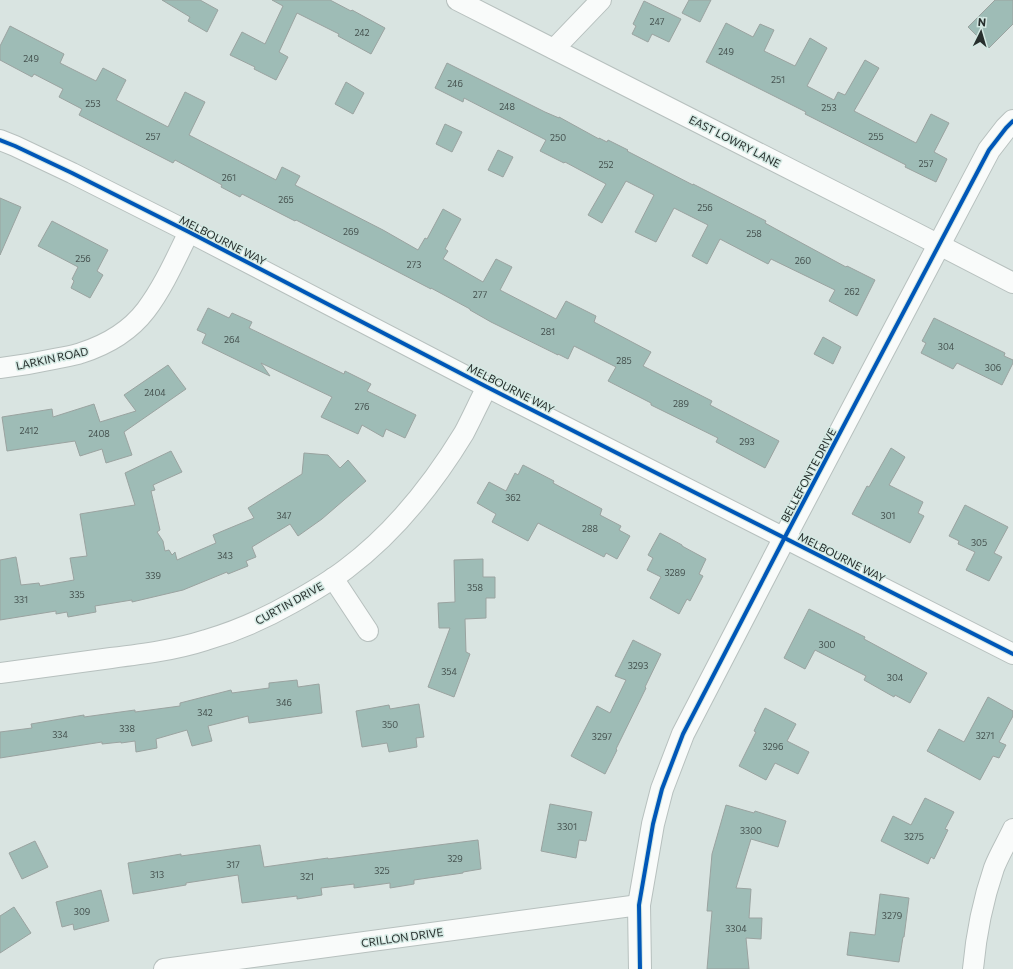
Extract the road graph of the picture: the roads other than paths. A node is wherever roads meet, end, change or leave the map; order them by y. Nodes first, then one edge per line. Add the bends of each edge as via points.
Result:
1 (457, 0) edge
2 (602, 0) edge
3 (554, 49) junction
4 (1013, 121) edge
5 (0, 140) edge
6 (189, 232) junction
7 (940, 245) junction
8 (1013, 283) edge
9 (0, 368) edge
10 (487, 387) junction
11 (785, 537) junction
12 (333, 578) junction
13 (368, 631) dead end
14 (1013, 654) edge
15 (0, 673) edge
16 (1013, 829) edge
17 (639, 905) junction
18 (164, 969) edge
19 (640, 969) edge
20 (973, 969) edge

1 - 3 street, EAST LOWRY LANE
2 - 3 street
3 - 7 street, EAST LOWRY LANE
4 - 7 street, BELLEFONTE DRIVE via 989,150
5 - 6 street, MELBOURNE WAY
6 - 9 street, LARKIN ROAD via 159,291 133,324 121,334 80,354
6 - 10 street, MELBOURNE WAY
7 - 8 street, EAST LOWRY LANE
7 - 11 street, BELLEFONTE DRIVE
10 - 11 street, MELBOURNE WAY
10 - 12 street, CURTIN DRIVE via 464,432 425,490 404,516 364,554
11 - 14 street, MELBOURNE WAY
11 - 17 street, BELLEFONTE DRIVE via 683,734 662,789 653,824
12 - 13 street
12 - 15 street, CURTIN DRIVE via 267,617 206,640 150,653
16 - 20 street via 986,893
17 - 18 street, CRILLON DRIVE
17 - 19 street, BELLEFONTE DRIVE

